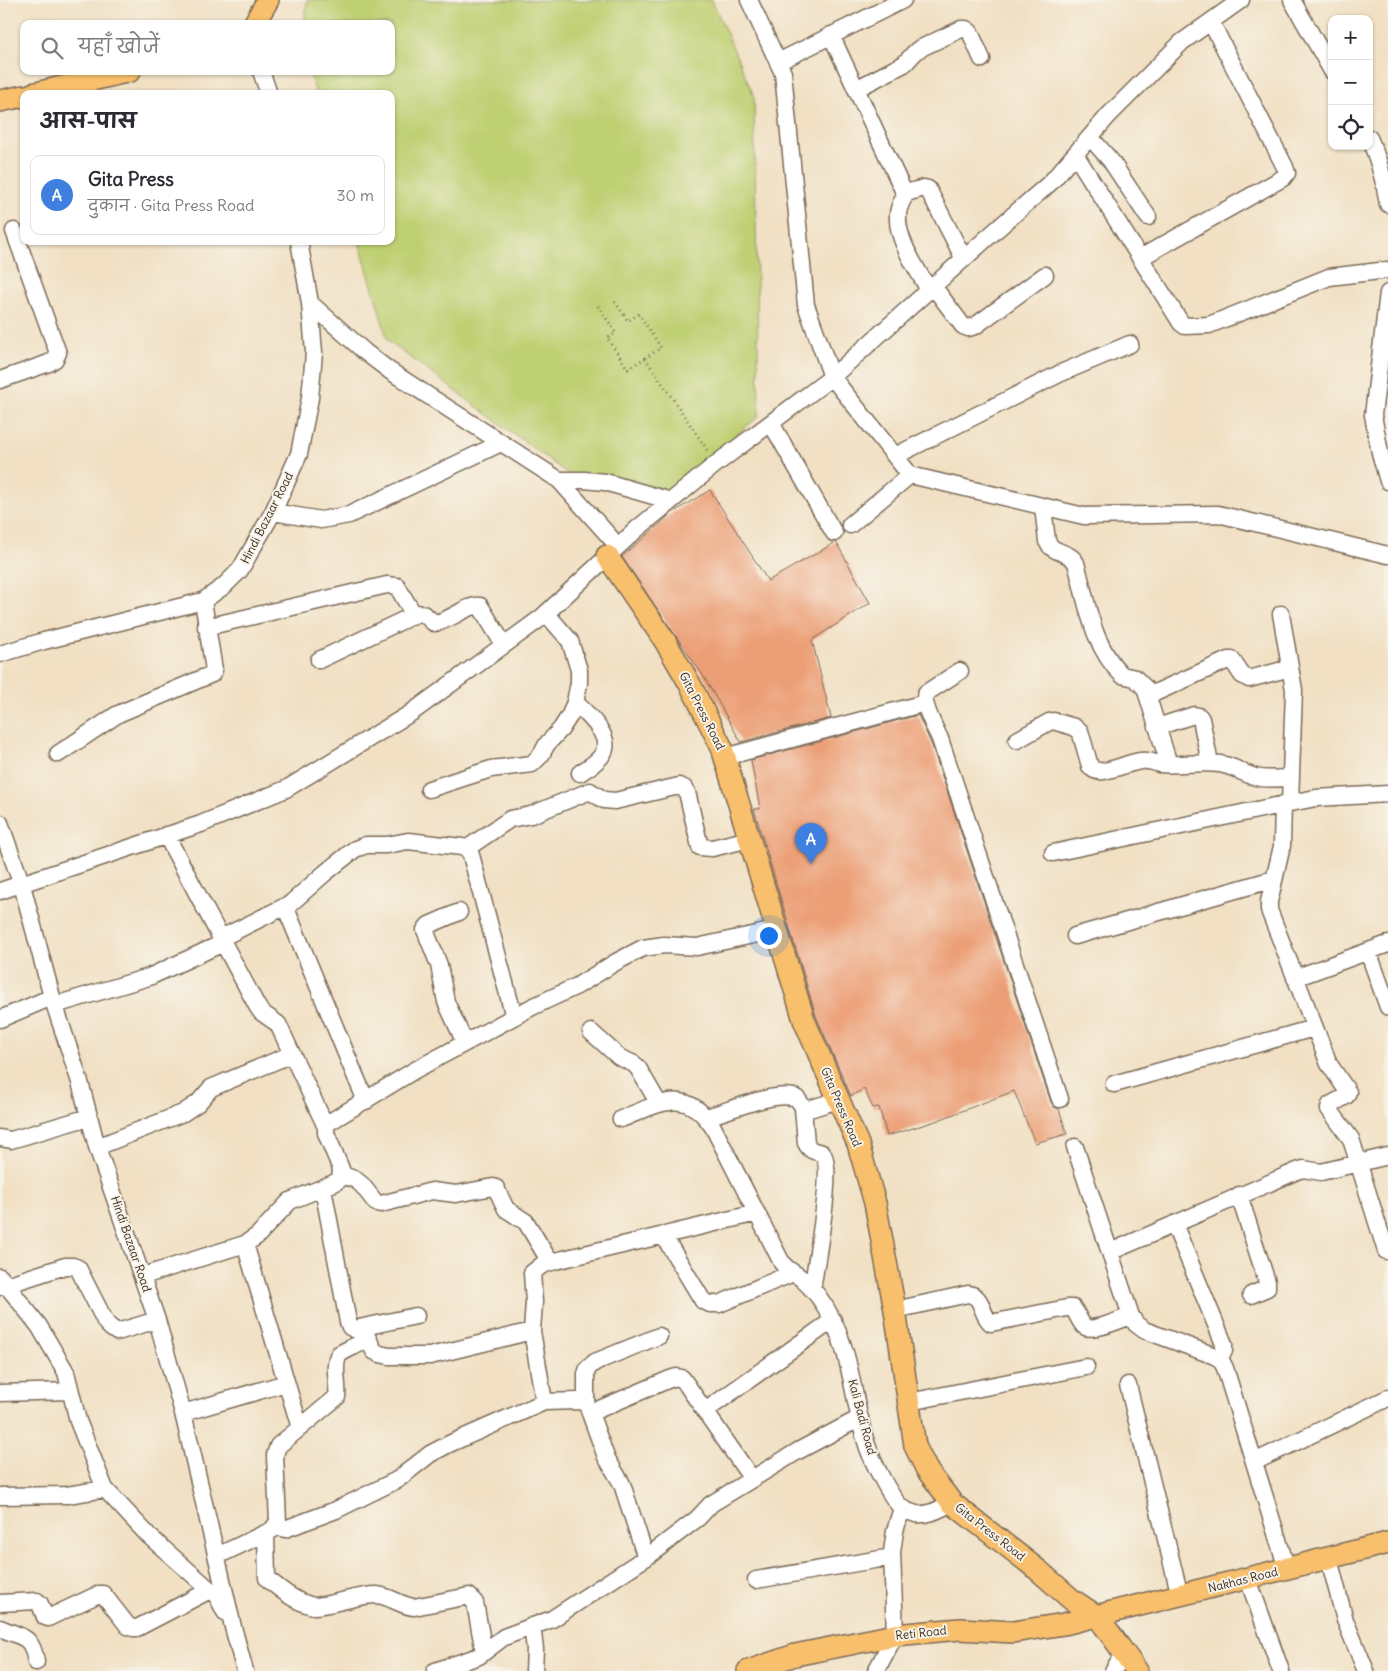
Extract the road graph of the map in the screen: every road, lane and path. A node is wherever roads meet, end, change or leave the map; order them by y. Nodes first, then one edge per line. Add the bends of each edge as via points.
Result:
1 (268, 0) edge
2 (749, 0) edge
3 (903, 0) edge
4 (1241, 0) edge
5 (1292, 0) edge
6 (256, 20) edge
7 (1211, 22) junction
8 (831, 35) junction
9 (982, 59) dead end
10 (778, 62) junction
11 (1328, 64) edge
12 (113, 75) edge
13 (262, 75) edge
14 (856, 89) junction
15 (49, 90) edge
16 (267, 90) edge
17 (20, 97) edge
18 (0, 101) edge
19 (1090, 137) junction
20 (1373, 146) edge
21 (1076, 154) junction
22 (906, 193) junction
23 (1388, 204) edge
24 (1148, 217) dead end
25 (13, 232) edge
26 (300, 245) edge
27 (1140, 258) junction
28 (964, 259) junction
29 (1388, 270) edge
30 (1045, 275) dead end
31 (931, 288) junction
32 (1388, 293) edge
33 (614, 299) dead end
34 (310, 303) junction
35 (598, 306) dead end
36 (1130, 344) dead end
37 (645, 358) junction
38 (832, 377) junction
39 (0, 380) edge
40 (771, 423) junction
41 (501, 443) junction
42 (895, 456) junction
43 (716, 464) junction
44 (910, 475) junction
45 (559, 480) junction
46 (1388, 481) edge
47 (671, 501) junction
48 (1044, 506) junction
49 (273, 512) junction
50 (850, 525) dead end
51 (834, 533) dead end
52 (613, 551) junction
53 (1388, 555) edge
54 (202, 601) junction
55 (546, 613) junction
56 (416, 614) junction
57 (1281, 614) dead end
58 (206, 627) junction
59 (504, 644) junction
60 (0, 654) edge
61 (319, 660) dead end
62 (1290, 668) junction
63 (960, 671) dead end
64 (1148, 696) junction
65 (576, 702) junction
66 (925, 704) junction
67 (1157, 728) junction
68 (1017, 740) dead end
69 (58, 754) dead end
70 (725, 757) junction
71 (1210, 763) junction
72 (1169, 764) junction
73 (580, 773) dead end
74 (1290, 778) junction
75 (429, 789) dead end
76 (1388, 794) edge
77 (1286, 804) junction
78 (0, 823) edge
79 (166, 835) junction
80 (750, 839) junction
81 (466, 849) junction
82 (1053, 853) dead end
83 (1274, 879) junction
84 (22, 885) junction
85 (0, 891) edge
86 (285, 906) junction
87 (459, 912) dead end
88 (776, 930) junction
89 (1075, 936) dead end
90 (222, 940) junction
91 (1388, 944) edge
92 (1368, 952) junction
93 (1295, 978) junction
94 (54, 1001) junction
95 (1388, 1008) edge
96 (514, 1017) junction
97 (0, 1019) edge
98 (1314, 1028) junction
99 (591, 1032) dead end
100 (465, 1043) junction
101 (292, 1054) junction
102 (1114, 1084) dead end
103 (1060, 1099) dead end
104 (366, 1100) junction
105 (838, 1100) junction
106 (659, 1104) junction
107 (803, 1108) junction
108 (89, 1117) junction
109 (707, 1117) junction
110 (620, 1119) dead end
111 (326, 1127) junction
112 (0, 1138) edge
113 (97, 1147) junction
114 (1076, 1147) dead end
115 (1388, 1156) edge
116 (1359, 1163) junction
117 (341, 1174) junction
118 (323, 1188) junction
119 (1239, 1196) junction
120 (757, 1213) junction
121 (1174, 1224) junction
122 (663, 1235) junction
123 (245, 1244) junction
124 (1386, 1251) dead end
125 (1110, 1252) junction
126 (550, 1262) junction
127 (793, 1273) junction
128 (142, 1276) junction
129 (2, 1283) edge
130 (816, 1295) junction
131 (1251, 1295) dead end
132 (895, 1310) junction
133 (416, 1316) dead end
134 (1131, 1316) junction
135 (158, 1320) junction
136 (833, 1320) junction
137 (532, 1331) junction
138 (366, 1333) junction
139 (659, 1336) dead end
140 (1218, 1358) junction
141 (1086, 1367) dead end
142 (286, 1383) junction
143 (1128, 1385) dead end
144 (70, 1391) junction
145 (0, 1393) edge
146 (1388, 1398) edge
147 (544, 1402) junction
148 (909, 1402) junction
149 (588, 1408) junction
150 (705, 1411) junction
151 (183, 1413) junction
152 (860, 1418) junction
153 (300, 1428) junction
154 (1254, 1462) junction
155 (752, 1479) junction
156 (105, 1489) junction
157 (0, 1496) edge
158 (952, 1502) junction
159 (902, 1508) junction
160 (271, 1530) junction
161 (1388, 1543) edge
162 (217, 1556) junction
163 (892, 1557) junction
164 (646, 1558) junction
165 (1329, 1559) junction
166 (1287, 1569) junction
167 (1248, 1579) junction
168 (756, 1580) dead end
169 (210, 1590) junction
170 (1180, 1596) junction
171 (0, 1603) edge
172 (1098, 1617) junction
173 (532, 1626) junction
174 (233, 1627) junction
175 (0, 1628) edge
176 (895, 1635) junction
177 (484, 1652) junction
178 (1124, 1653) junction
179 (36, 1662) dead end
180 (245, 1671) edge
181 (435, 1671) edge
182 (534, 1671) edge
183 (748, 1671) edge
184 (876, 1671) edge
185 (1113, 1671) edge
186 (1137, 1671) edge
187 (1281, 1671) edge
188 (1366, 1671) edge

1 - 6 main road
2 - 10 street
3 - 8 street
4 - 7 street
5 - 11 street
7 - 19 street via 1182,42
7 - 27 street via 1287,173
8 - 10 street
8 - 14 street
9 - 14 street via 970,32 961,29 915,52 909,61
10 - 38 street via 783,73 806,305
12 - 15 main road
13 - 16 street
14 - 22 street via 900,187
17 - 18 main road
19 - 21 street
19 - 24 street via 1111,160
20 - 23 street
21 - 27 street
21 - 28 street via 1051,182
22 - 28 street via 928,189
22 - 31 street via 899,206 901,238
25 - 39 street via 58,353 49,363
26 - 34 street, Hindi Bazaar Road
27 - 29 street via 1181,323 1192,327 1209,325 1329,277
28 - 31 street
30 - 31 street via 968,328
31 - 38 street
32 - 46 street via 1373,415
33 - 37 path via 628,321 639,314 661,348
34 - 41 street via 390,371
34 - 49 street, Hindi Bazaar Road via 314,353 310,398 299,454
35 - 37 path via 616,333 607,338 628,369
36 - 42 street via 1061,373
37 - 43 path
38 - 40 street
38 - 42 street
40 - 43 street
40 - 51 street
41 - 45 street
41 - 49 street via 349,515 321,520
42 - 44 street
43 - 47 street
44 - 48 street
44 - 50 street
45 - 47 street via 605,482
45 - 52 street
47 - 52 street
48 - 53 street via 1084,516 1218,514
48 - 64 street via 1047,541 1050,548 1069,555 1076,563 1100,645 1122,676 1141,682
49 - 54 street, Hindi Bazaar Road via 240,570
52 - 55 street
52 - 70 main road, Gita Press Road via 710,720
54 - 58 street
54 - 60 street, Hindi Bazaar Road
55 - 59 street
55 - 65 street via 574,650 579,670
56 - 58 street via 397,586 387,585
56 - 59 street via 422,613 434,623 480,606
56 - 61 street
57 - 62 street
58 - 69 street via 212,674 118,714
59 - 79 street via 411,713 286,789
62 - 64 street via 1249,679 1242,675 1232,660 1228,660
62 - 74 street via 1294,699
63 - 66 street via 926,693
64 - 67 street
65 - 73 street via 602,731 606,747 604,754
65 - 75 street via 561,729 532,764 491,769
66 - 70 street
66 - 103 street via 940,739
67 - 71 street via 1199,716
67 - 72 street
68 - 72 street via 1053,721 1080,731 1090,766 1096,772 1140,760
70 - 80 main road, Gita Press Road
71 - 72 street
71 - 74 street via 1236,768 1259,778
74 - 77 street
76 - 77 street via 1316,798
77 - 82 street
77 - 83 street via 1282,846
78 - 84 street, Hindi Bazaar Road
79 - 84 street
79 - 90 street
80 - 81 street via 712,848 700,847 687,792 679,786 615,801 585,793 510,819
80 - 88 main road, Gita Press Road
81 - 86 street via 408,841 361,847
81 - 96 street via 471,855
83 - 89 street
83 - 93 street via 1269,910
84 - 85 street
84 - 94 street, Hindi Bazaar Road
86 - 90 street
86 - 104 street
87 - 100 street via 429,925 425,930 440,965 446,1002
88 - 96 street via 696,947 664,944 643,948 578,986
88 - 105 main road, Gita Press Road via 804,1020
90 - 94 street via 149,977
90 - 101 street via 257,1006 278,1024
91 - 92 street
92 - 93 street
92 - 95 street
93 - 98 street
94 - 97 street
94 - 108 street, Hindi Bazaar Road
96 - 100 street
98 - 102 street
98 - 116 street via 1331,1068 1348,1092 1329,1109 1351,1139
99 - 106 street via 619,1057 638,1068
100 - 104 street
101 - 111 street
101 - 113 street via 211,1088 198,1103 183,1113
104 - 111 street
105 - 107 street via 810,1110
105 - 132 main road, Gita Press Road via 858,1144 874,1203
106 - 109 street via 680,1101 694,1106
106 - 110 street
107 - 109 street via 793,1096 774,1097
107 - 130 street via 806,1144 812,1151 822,1152 826,1158 827,1184
108 - 112 street via 11,1140
108 - 113 street, Hindi Bazaar Road
109 - 120 street, Kali Badi Road
111 - 117 street
113 - 128 street, Hindi Bazaar Road
114 - 125 street
115 - 116 street
116 - 119 street via 1321,1172 1297,1170
116 - 124 street
117 - 118 street via 340,1179
117 - 126 street via 362,1185 376,1204 432,1191 456,1194 496,1188 506,1209 526,1222
118 - 123 street via 290,1201 257,1236
118 - 138 street via 348,1322 350,1327
119 - 121 street
119 - 131 street via 1267,1282 1266,1288
120 - 122 street
120 - 127 street, Kali Badi Road via 782,1263
121 - 125 street
121 - 140 street via 1224,1344 1224,1351
122 - 126 street
122 - 127 street via 703,1300 710,1304 719,1304
123 - 128 street
123 - 142 street
125 - 134 street
126 - 137 street via 532,1273
127 - 130 street, Kali Badi Road
128 - 135 street, Hindi Bazaar Road
129 - 135 street via 73,1266 78,1268 106,1323 117,1332
129 - 144 street via 39,1326 66,1372
130 - 136 street, Kali Badi Road
132 - 134 street via 968,1294 978,1299 986,1320 991,1323 1067,1308 1073,1308 1082,1324 1093,1329
132 - 148 main road, Gita Press Road
133 - 138 street
134 - 140 street via 1144,1330
135 - 151 street, Hindi Bazaar Road
136 - 150 street
136 - 152 street, Kali Badi Road via 847,1360
137 - 138 street via 430,1356 380,1354 374,1351
137 - 147 street
138 - 153 street via 336,1359 337,1397
139 - 149 street via 595,1362 588,1368
140 - 154 street via 1225,1368
141 - 148 street
142 - 151 street
142 - 153 street
143 - 170 street
144 - 145 street
144 - 156 street via 78,1421
146 - 154 street
147 - 149 street via 578,1401
147 - 160 street via 449,1444 430,1454 397,1480 336,1510 285,1529
148 - 158 main road, Gita Press Road via 916,1446 926,1470
149 - 150 street via 677,1377 682,1378
149 - 164 street via 606,1457 622,1484
150 - 155 street
151 - 162 street, Hindi Bazaar Road
152 - 155 street
152 - 159 street, Kali Badi Road via 868,1449
153 - 160 street via 276,1451 278,1522
154 - 166 street
155 - 164 street via 711,1504
156 - 157 street via 67,1495
156 - 169 street via 149,1536
158 - 159 street via 930,1513 917,1514
158 - 172 main road, Gita Press Road via 1071,1599
159 - 163 street
160 - 162 street
160 - 177 street via 267,1578 292,1598 314,1606 369,1595 414,1607 469,1596 475,1603
161 - 165 main road, Nakhas Road
162 - 174 street, Hindi Bazaar Road
163 - 168 street
163 - 176 street
164 - 173 street via 552,1619
165 - 166 main road, Nakhas Road
165 - 188 street via 1345,1620
166 - 167 main road, Nakhas Road
167 - 170 main road, Nakhas Road
167 - 187 street
169 - 171 street via 137,1628 128,1626 103,1594 48,1618 37,1602
169 - 174 street
170 - 172 main road, Nakhas Road
172 - 176 main road, Reti Road via 1013,1632 960,1629
172 - 178 main road
173 - 177 street via 504,1636
173 - 182 street
174 - 180 street, Hindi Bazaar Road
175 - 179 street via 31,1643
176 - 183 main road, Reti Road via 795,1655
176 - 184 street
177 - 181 street
178 - 185 street
178 - 186 main road

